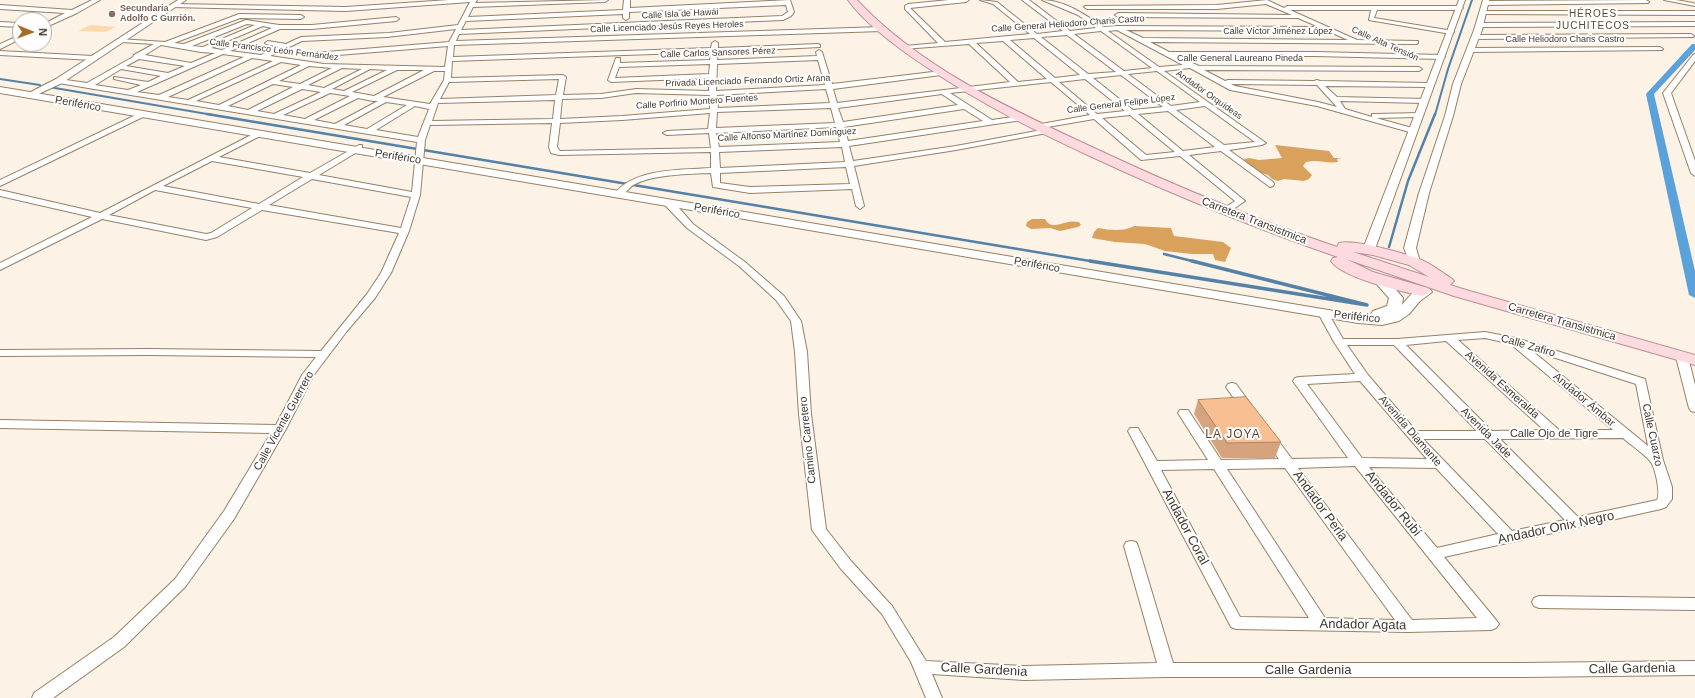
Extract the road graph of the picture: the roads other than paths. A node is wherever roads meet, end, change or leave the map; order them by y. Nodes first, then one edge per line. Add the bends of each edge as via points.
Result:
1 (82, 0) edge
2 (249, 0) edge
3 (297, 0) edge
4 (598, 0) edge
5 (605, 0) edge
6 (627, 0) edge
7 (852, 0) edge
8 (966, 0) edge
9 (983, 0) edge
10 (1026, 0) edge
11 (1045, 0) edge
12 (1667, 0) edge
13 (95, 1) edge
14 (1265, 1) edge
15 (1486, 1) edge
16 (178, 2) edge
17 (787, 2) edge
18 (1575, 2) junction
19 (1646, 2) dead end
20 (405, 3) edge
21 (473, 3) edge
22 (1461, 4) edge
23 (1693, 5) dead end
24 (237, 7) junction
25 (1218, 7) junction
26 (0, 8) edge
27 (273, 8) junction
28 (1280, 8) junction
29 (1375, 8) junction
30 (284, 9) junction
31 (626, 11) junction
32 (75, 12) junction
33 (1075, 12) junction
34 (1482, 13) junction
35 (1596, 13) junction
36 (1695, 13) edge
37 (1118, 15) dead end
38 (260, 16) junction
39 (1228, 16) junction
40 (1411, 16) junction
41 (301, 17) dead end
42 (1302, 17) junction
43 (465, 18) junction
44 (396, 19) junction
45 (52, 22) edge
46 (0, 24) edge
47 (1617, 24) junction
48 (1695, 24) edge
49 (12, 25) edge
50 (262, 25) junction
51 (1480, 25) junction
52 (626, 26) junction
53 (280, 27) junction
54 (1117, 28) junction
55 (1242, 28) junction
56 (459, 29) junction
57 (882, 29) junction
58 (1101, 29) junction
59 (1329, 29) junction
60 (817, 32) junction
61 (1069, 32) junction
62 (1451, 32) junction
63 (387, 34) junction
64 (716, 35) junction
65 (1035, 35) junction
66 (1638, 36) junction
67 (1691, 36) dead end
68 (1475, 37) junction
69 (1004, 38) junction
70 (122, 40) junction
71 (1141, 40) junction
72 (970, 41) junction
73 (1262, 41) junction
74 (1358, 42) junction
75 (1416, 42) dead end
76 (3, 43) edge
77 (268, 43) dead end
78 (452, 43) junction
79 (162, 44) junction
80 (943, 44) junction
81 (0, 46) edge
82 (287, 46) junction
83 (818, 46) junction
84 (183, 47) junction
85 (905, 48) junction
86 (714, 49) junction
87 (201, 50) junction
88 (377, 50) junction
89 (1470, 50) junction
90 (0, 53) edge
91 (221, 53) junction
92 (621, 53) junction
93 (1167, 54) junction
94 (1280, 54) junction
95 (314, 55) dead end
96 (136, 56) junction
97 (250, 56) junction
98 (1390, 56) junction
99 (1442, 56) junction
100 (1695, 56) edge
101 (263, 57) junction
102 (93, 58) junction
103 (820, 58) junction
104 (449, 59) junction
105 (280, 60) junction
106 (714, 62) junction
107 (308, 64) junction
108 (193, 65) junction
109 (616, 65) junction
110 (1190, 66) junction
111 (119, 67) junction
112 (341, 67) junction
113 (370, 68) junction
114 (396, 68) junction
115 (433, 68) junction
116 (1300, 68) junction
117 (449, 69) junction
118 (1158, 69) junction
119 (1419, 69) junction
120 (941, 73) junction
121 (1123, 73) junction
122 (1434, 74) junction
123 (169, 75) junction
124 (712, 76) junction
125 (1087, 76) junction
126 (116, 78) dead end
127 (447, 80) junction
128 (1051, 80) junction
129 (59, 81) junction
130 (272, 82) junction
131 (1219, 82) junction
132 (149, 84) junction
133 (1016, 84) junction
134 (1319, 84) junction
135 (0, 85) edge
136 (1430, 85) junction
137 (88, 86) junction
138 (300, 87) junction
139 (828, 88) junction
140 (966, 89) junction
141 (0, 90) edge
142 (40, 90) junction
143 (327, 90) junction
144 (129, 92) junction
145 (712, 92) junction
146 (942, 92) junction
147 (345, 93) junction
148 (356, 96) junction
149 (161, 97) junction
150 (559, 97) junction
151 (373, 98) junction
152 (1335, 99) junction
153 (384, 100) junction
154 (191, 101) junction
155 (1423, 101) junction
156 (414, 104) junction
157 (434, 104) junction
158 (1206, 104) junction
159 (833, 106) junction
160 (967, 106) junction
161 (221, 107) junction
162 (1171, 108) junction
163 (1342, 109) junction
164 (714, 110) junction
165 (249, 112) junction
166 (1132, 113) junction
167 (143, 115) junction
168 (1418, 115) junction
169 (276, 116) junction
170 (1363, 116) junction
171 (1095, 117) junction
172 (1019, 118) junction
173 (306, 121) junction
174 (556, 121) junction
175 (990, 122) junction
176 (427, 123) junction
177 (839, 125) junction
178 (337, 126) junction
179 (1043, 129) junction
180 (712, 130) junction
181 (369, 131) junction
182 (1413, 131) junction
183 (667, 133) dead end
184 (257, 134) junction
185 (845, 144) junction
186 (356, 149) junction
187 (1223, 149) junction
188 (420, 150) junction
189 (715, 150) junction
190 (1182, 154) junction
191 (211, 158) junction
192 (849, 164) junction
193 (715, 170) junction
194 (1695, 173) edge
195 (311, 177) junction
196 (0, 182) edge
197 (1270, 184) dead end
198 (855, 186) junction
199 (154, 187) junction
200 (625, 188) junction
201 (0, 193) edge
202 (416, 195) junction
203 (666, 202) junction
204 (860, 206) dead end
205 (262, 207) junction
206 (1226, 211) junction
207 (102, 215) junction
208 (404, 231) junction
209 (1318, 245) junction
210 (1369, 249) junction
211 (968, 250) junction
212 (984, 254) junction
213 (1414, 262) junction
214 (0, 267) edge
215 (1381, 281) junction
216 (1425, 292) junction
217 (1460, 293) junction
218 (1323, 313) junction
219 (1384, 317) junction
220 (1449, 338) junction
221 (1512, 340) junction
222 (1339, 342) junction
223 (1397, 342) junction
224 (0, 353) edge
225 (324, 354) junction
226 (1689, 358) edge
227 (1363, 377) junction
228 (1641, 382) joint
229 (1232, 387) dead end
230 (1695, 408) edge
231 (1184, 413) dead end
232 (0, 424) edge
233 (280, 429) junction
234 (1134, 431) dead end
235 (1555, 433) junction
236 (1487, 434) junction
237 (1624, 434) junction
238 (1413, 435) junction
239 (1657, 460) junction
240 (1288, 462) junction
241 (1358, 462) junction
242 (1218, 464) junction
243 (1438, 464) junction
244 (1153, 466) junction
245 (1665, 487) joint
246 (1576, 523) junction
247 (1510, 538) junction
248 (1131, 546) dead end
249 (1433, 554) junction
250 (1539, 602) dead end
251 (1695, 604) edge
252 (1236, 623) joint
253 (1321, 624) junction
254 (1491, 624) joint
255 (1408, 626) junction
256 (922, 667) junction
257 (1695, 668) edge
258 (1167, 670) junction
259 (40, 698) edge
260 (934, 698) edge

1 - 13 street
2 - 24 street
3 - 30 street
4 - 5 street
4 - 21 street
6 - 31 street
7 - 57 main road, Carretera Transistmica
8 - 80 street via 908,6 907,8
9 - 65 street via 995,3
10 - 61 street
11 - 33 street, Andador Orquídeas
12 - 23 street
13 - 32 street
14 - 25 street
14 - 28 street, Calle Alta Tensión
15 - 18 street
15 - 34 street
16 - 24 street
16 - 70 street
17 - 31 street
17 - 52 street, Calle Isla de Hawái via 791,12 783,18
18 - 19 street
18 - 35 street
20 - 21 street
20 - 30 street via 346,9
20 - 44 street
21 - 43 street, Calle Vicente Guerrero
22 - 40 street
22 - 62 street
24 - 27 street
25 - 33 street via 1085,5
25 - 39 street
26 - 32 street
27 - 30 street
27 - 38 street
28 - 29 street
28 - 42 street, Calle Alta Tensión
29 - 40 street
29 - 40 street via 1371,19
31 - 43 street
31 - 52 street
32 - 45 street
33 - 58 street, Andador Orquídeas
34 - 35 street
34 - 51 street
35 - 36 street
35 - 47 street
37 - 39 street
38 - 41 street
38 - 79 street via 239,16
39 - 42 street
39 - 55 street
40 - 62 street
42 - 59 street, Calle Alta Tensión
43 - 56 street, Calle Vicente Guerrero
44 - 53 street via 312,27
44 - 63 street
46 - 49 street
47 - 48 street
47 - 51 street
47 - 66 street
50 - 53 street
50 - 84 street via 246,22
50 - 87 street
51 - 68 street
52 - 56 street, Calle Isla de Hawái
53 - 91 street
54 - 55 street, Calle General Heliodoro Charis Castro
54 - 58 street, Calle General Heliodoro Charis Castro
54 - 71 street
55 - 59 street, Calle General Heliodoro Charis Castro
55 - 73 street
56 - 63 street, Calle Isla de Hawái
56 - 78 street, Calle Vicente Guerrero
57 - 60 street, Calle Licenciado Jesús Reyes Heroles
57 - 85 main road, Carretera Transistmica
58 - 61 street, Calle General Heliodoro Charis Castro
58 - 118 street, Andador Orquídeas
59 - 74 street, Calle Alta Tensión
60 - 64 street, Calle Licenciado Jesús Reyes Heroles
60 - 83 street
61 - 65 street, Calle General Heliodoro Charis Castro
61 - 121 street
62 - 99 street
63 - 82 street, Calle Isla de Hawái via 301,39
63 - 88 street
64 - 78 street, Calle Licenciado Jesús Reyes Heroles
64 - 86 street
65 - 69 street, Calle General Heliodoro Charis Castro
65 - 125 street
66 - 67 street
66 - 68 street
66 - 89 street, Calle Heliodoro Charis Castro via 1660,49
68 - 89 street
69 - 72 street, Calle General Heliodoro Charis Castro
69 - 128 street
70 - 79 street, Calle Francisco León Fernández
70 - 102 street
71 - 73 street, Calle Víctor Jiménez López
71 - 93 street
72 - 80 street, Calle General Heliodoro Charis Castro
72 - 133 street
73 - 74 street, Calle Víctor Jiménez López
73 - 94 street
74 - 75 street, Calle Víctor Jiménez López
74 - 98 street, Calle Alta Tensión
76 - 81 street
77 - 82 street
78 - 88 street, Calle Licenciado Jesús Reyes Heroles
78 - 104 street, Calle Vicente Guerrero
79 - 84 street, Calle Francisco León Fernández
79 - 96 street
80 - 85 street, Calle General Heliodoro Charis Castro
82 - 101 street, Calle Isla de Hawái
83 - 86 street
83 - 103 street
84 - 87 street, Calle Francisco León Fernández
85 - 120 main road, Carretera Transistmica
86 - 92 street
86 - 106 street
87 - 91 street, Calle Francisco León Fernández
88 - 95 street, Calle Licenciado Jesús Reyes Heroles
89 - 213 street via 1424,193 1410,248
90 - 102 street
91 - 97 street, Calle Francisco León Fernández
91 - 108 street
92 - 104 street
92 - 109 street
93 - 94 street
93 - 110 street
94 - 98 street
94 - 116 street
96 - 108 street
96 - 111 street
97 - 101 street, Calle Francisco León Fernández
97 - 149 street
98 - 99 street
98 - 119 street, Calle Alta Tensión
99 - 122 street
100 - 194 street via 1667,92
101 - 105 street, Calle Francisco León Fernández
102 - 129 street
103 - 106 street, Calle Carlos Sansores Pérez
103 - 139 street
104 - 117 street, Calle Vicente Guerrero
105 - 107 street, Calle Francisco León Fernández
105 - 154 street
106 - 109 street, Calle Carlos Sansores Pérez
106 - 124 street
107 - 112 street, Calle Francisco León Fernández
107 - 130 street
108 - 123 street
109 - 124 street via 611,80
110 - 116 street, Calle General Laureano Pineda
110 - 118 street, Calle General Laureano Pineda
110 - 131 street
111 - 123 street
111 - 137 street
112 - 113 street, Calle Francisco León Fernández
112 - 138 street
113 - 114 street, Calle Francisco León Fernández
113 - 143 street
114 - 115 street, Calle Francisco León Fernández
114 - 147 street
115 - 117 street, Calle Francisco León Fernández
115 - 151 street
116 - 119 street, Calle General Laureano Pineda
116 - 134 street
117 - 127 street, Calle Vicente Guerrero
118 - 121 street, Calle General Laureano Pineda
118 - 158 street, Andador Orquídeas
119 - 122 street, Calle Alta Tensión
120 - 139 street, Privada Licenciado Fernando Ortiz Arana
120 - 140 main road, Carretera Transistmica
121 - 125 street, Calle General Laureano Pineda
121 - 162 street
122 - 136 street
123 - 132 street
124 - 145 street
125 - 128 street, Calle General Laureano Pineda
125 - 166 street
126 - 132 street
127 - 150 street via 563,77
127 - 157 street, Calle Vicente Guerrero
128 - 133 street, Calle General Laureano Pineda
128 - 171 street
129 - 137 street
129 - 142 street
130 - 138 street, Privada Licenciado Fernando Ortiz Arana
130 - 161 street
131 - 134 street
131 - 163 street via 1232,88
132 - 144 street
133 - 140 street, Calle General Laureano Pineda
134 - 136 street
134 - 152 street
135 - 142 main road, Periférico
136 - 155 street
137 - 144 street
138 - 143 street, Privada Licenciado Fernando Ortiz Arana
138 - 165 street
139 - 145 street, Privada Licenciado Fernando Ortiz Arana
139 - 159 street
140 - 146 street, Calle Porfirio Montero Fuentes
140 - 172 main road, Carretera Transistmica
141 - 142 main road, Periférico
142 - 167 main road, Periférico
142 - 186 main road, Periférico
143 - 147 street, Privada Licenciado Fernando Ortiz Arana
143 - 169 street
144 - 149 street
145 - 150 street, Privada Licenciado Fernando Ortiz Arana via 636,91 608,96
145 - 164 street
146 - 159 street, Calle Porfirio Montero Fuentes
146 - 160 street
147 - 148 street, Privada Licenciado Fernando Ortiz Arana
148 - 151 street, Privada Licenciado Fernando Ortiz Arana
148 - 173 street
149 - 154 street
150 - 157 street, Privada Licenciado Fernando Ortiz Arana
150 - 174 street
151 - 153 street, Privada Licenciado Fernando Ortiz Arana
152 - 155 street
152 - 163 street
153 - 156 street, Privada Licenciado Fernando Ortiz Arana
153 - 178 street
154 - 161 street
155 - 168 street
156 - 157 street, Privada Licenciado Fernando Ortiz Arana
156 - 181 street
157 - 176 street, Calle Vicente Guerrero
158 - 162 street, Calle General Felipe López
158 - 187 street, Andador Orquídeas via 1262,143
159 - 164 street, Calle Porfirio Montero Fuentes
159 - 177 street
160 - 175 street
160 - 177 street
161 - 165 street
162 - 166 street, Calle General Felipe López
162 - 187 street
163 - 170 street
164 - 174 street, Calle Porfirio Montero Fuentes
164 - 180 street
165 - 169 street
166 - 171 street, Calle General Felipe López
166 - 190 street
167 - 184 main road, Periférico
167 - 196 street
168 - 170 street
168 - 182 street
169 - 173 street
170 - 182 street
171 - 179 street, Calle General Felipe López
171 - 190 street via 1144,158
172 - 175 street, Calle Alfonso Martínez Domínguez
172 - 179 main road, Carretera Transistmica
173 - 178 street
174 - 176 street, Calle Porfirio Montero Fuentes
174 - 189 street, Calle Alfonso Martínez Domínguez via 553,147 558,153
175 - 185 street, Calle Alfonso Martínez Domínguez
176 - 188 street, Calle Vicente Guerrero
177 - 180 street
177 - 185 street
178 - 181 street
179 - 192 street, Calle General Felipe López via 956,148
179 - 206 main road, Carretera Transistmica
180 - 183 street
180 - 189 street
181 - 188 street
182 - 210 street
184 - 186 main road, Periférico
184 - 191 street
185 - 189 street, Calle Alfonso Martínez Domínguez
185 - 192 street
186 - 188 main road, Periférico
186 - 195 street
187 - 190 street
187 - 197 street
188 - 200 main road, Periférico
188 - 202 street, Calle Vicente Guerrero
189 - 193 street
190 - 206 street via 1241,201
191 - 195 street
191 - 199 street
192 - 193 street, Calle General Felipe López
192 - 198 street
193 - 198 street via 716,185 750,190
193 - 200 street, Calle General Felipe López via 664,173
195 - 202 street
195 - 205 street
198 - 204 street
199 - 205 street
199 - 207 street
200 - 203 main road, Periférico
200 - 211 main road, Periférico
201 - 207 street
202 - 208 street, Calle Vicente Guerrero
203 - 211 main road, Periférico
203 - 256 street, Camino Carretero via 690,226 742,264 780,298 796,321 819,530 846,565 887,610
205 - 207 street via 214,235 206,237
205 - 208 street
206 - 209 main road, Carretera Transistmica
207 - 214 street
208 - 225 street, Calle Vicente Guerrero via 386,273 371,296
209 - 210 main road
209 - 215 main road via 1346,266
209 - 217 main road, Carretera Transistmica
210 - 213 main road
211 - 212 main road, Periférico
212 - 218 main road, Periférico
212 - 219 main road, Periférico
213 - 217 main road
215 - 216 main road
215 - 219 main road, Periférico via 1396,298 1394,308
216 - 217 main road
216 - 219 main road, Periférico via 1414,298 1396,318
217 - 226 main road, Carretera Transistmica
218 - 219 main road, Periférico via 1358,320 1378,321
218 - 222 street, Avenida Diamante
220 - 221 street, Calle Zafiro via 1485,335
220 - 223 street, Calle Zafiro
220 - 235 street, Avenida Esmeralda
221 - 228 street, Calle Zafiro
221 - 237 street, Andador Ámbar
222 - 223 street, Calle Zafiro
222 - 227 street, Avenida Diamante
223 - 236 street, Avenida Jade
224 - 225 street
225 - 233 street, Calle Vicente Guerrero via 308,375
226 - 230 street
227 - 238 street, Avenida Diamante
227 - 241 street, Andador Rubí via 1299,381
228 - 239 street, Calle Cuarzo
229 - 240 street, Andador Perla
231 - 242 street
232 - 233 street
233 - 259 street, Calle Vicente Guerrero via 229,515 180,583 119,642
234 - 244 street, Andador Coral
235 - 236 street, Calle Ojo de Tigre
235 - 237 street, Calle Ojo de Tigre
236 - 238 street, Calle Ojo de Tigre
236 - 246 street, Avenida Jade
237 - 239 street, Andador Ámbar
238 - 243 street, Avenida Diamante
239 - 245 street, Calle Cuarzo
240 - 241 street
240 - 242 street
240 - 255 street, Andador Perla
241 - 243 street
241 - 249 street, Andador Rubí
242 - 244 street
242 - 253 street
243 - 247 street, Avenida Diamante
244 - 252 street, Andador Coral
245 - 246 street, Andador Onix Negro via 1665,499 1661,504
246 - 247 street, Andador Onix Negro
247 - 249 street, Andador Onix Negro
248 - 258 street
249 - 254 street, Andador Rubí
250 - 251 street
252 - 253 street, Andador Agata
253 - 255 street, Andador Agata
254 - 255 street, Andador Agata
256 - 258 street, Calle Gardenia via 1024,673
256 - 260 street, Camino Carretero
257 - 258 street, Calle Gardenia

